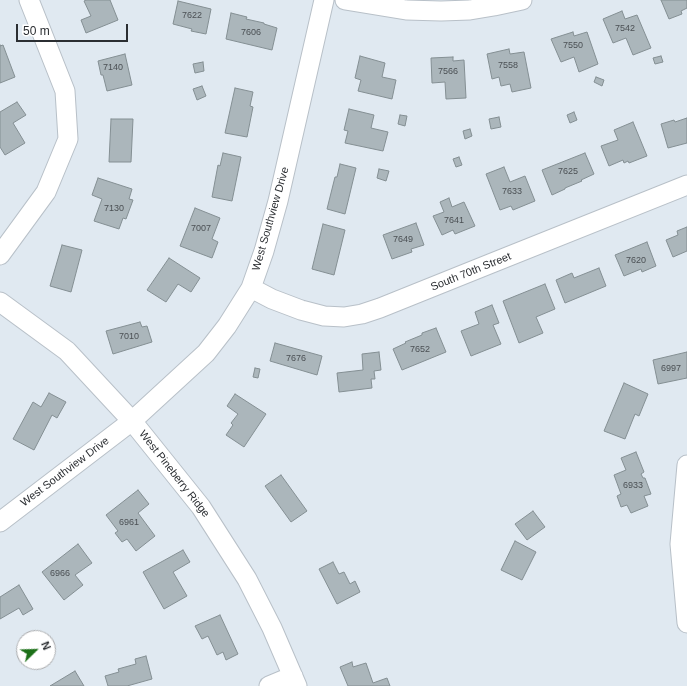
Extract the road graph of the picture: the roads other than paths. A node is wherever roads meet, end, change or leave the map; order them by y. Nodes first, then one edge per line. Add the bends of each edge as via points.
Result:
1 (29, 0) edge
2 (324, 0) edge
3 (345, 0) edge
4 (522, 0) edge
5 (687, 185) edge
6 (0, 255) edge
7 (251, 288) junction
8 (0, 302) edge
9 (132, 421) junction
10 (687, 465) edge
11 (0, 522) edge
12 (687, 623) edge
13 (295, 681) edge
14 (269, 686) edge

1 - 6 street via 65,91 68,139 46,192
2 - 7 street, West Southview Drive via 278,201
3 - 4 street via 406,10 442,11 470,10
5 - 7 street, South 70th Street via 362,314 344,317 324,316 300,310
7 - 9 street, West Southview Drive via 206,353
8 - 9 street, West Pineberry Ridge via 67,351
9 - 11 street, West Southview Drive
9 - 13 street, West Pineberry Ridge via 201,507 247,579
10 - 12 street via 680,544
13 - 14 street

